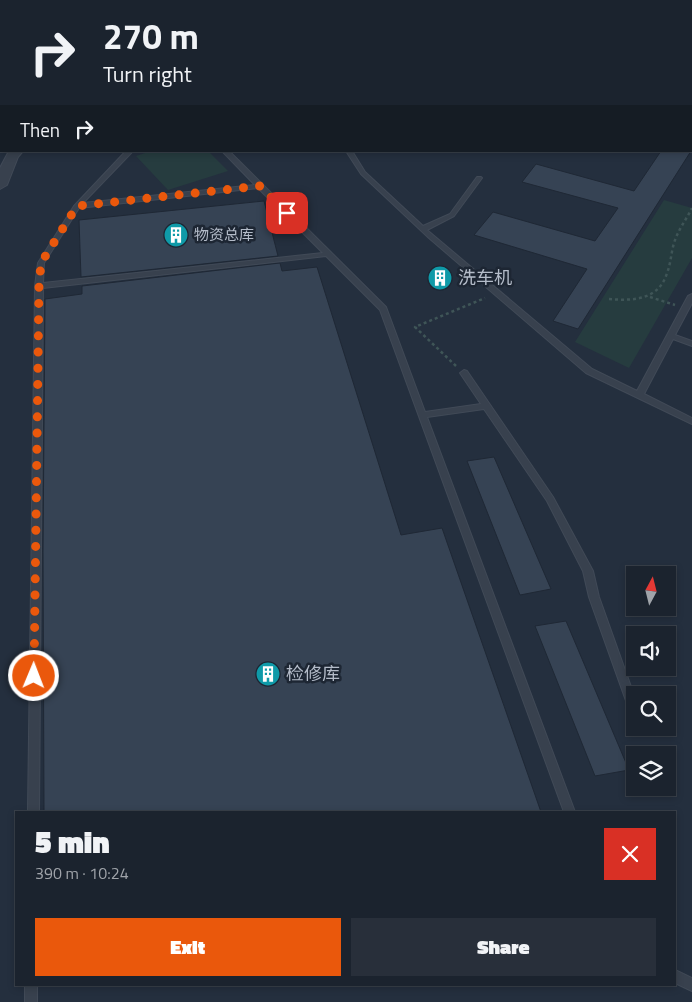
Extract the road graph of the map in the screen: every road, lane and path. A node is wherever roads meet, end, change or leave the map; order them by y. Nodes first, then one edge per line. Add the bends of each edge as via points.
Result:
1 (16, 152) edge
2 (129, 152) edge
3 (226, 152) edge
4 (350, 152) edge
5 (480, 178) dead end
6 (0, 185) edge
7 (260, 186) junction
8 (77, 206) junction
9 (692, 208) edge
10 (423, 229) junction
11 (328, 254) junction
12 (39, 286) junction
13 (692, 296) edge
14 (649, 297) junction
15 (486, 299) dead end
16 (609, 299) dead end
17 (686, 308) junction
18 (671, 336) junction
19 (692, 344) edge
20 (464, 373) joint
21 (640, 394) junction
22 (486, 406) junction
23 (422, 415) junction
24 (692, 421) edge
25 (626, 687) edge
26 (33, 811) edge
27 (570, 811) edge
28 (676, 976) edge
29 (692, 984) edge
30 (31, 986) edge
31 (31, 1002) edge

1 - 6 street
2 - 8 lane
3 - 7 lane
4 - 10 lane via 363,173
5 - 10 lane via 452,214
7 - 8 lane
7 - 11 lane
8 - 12 lane via 41,263
9 - 14 path via 676,236 667,277 658,291
10 - 21 lane via 589,371
11 - 12 lane
11 - 23 lane via 383,309
12 - 26 lane
13 - 17 lane
14 - 16 path via 632,301
14 - 17 path
15 - 20 path via 415,327
17 - 18 lane
18 - 19 lane
18 - 21 lane
20 - 22 lane
21 - 24 lane
22 - 23 lane
22 - 25 lane via 550,499 588,572
23 - 27 lane
28 - 29 lane
30 - 31 lane

